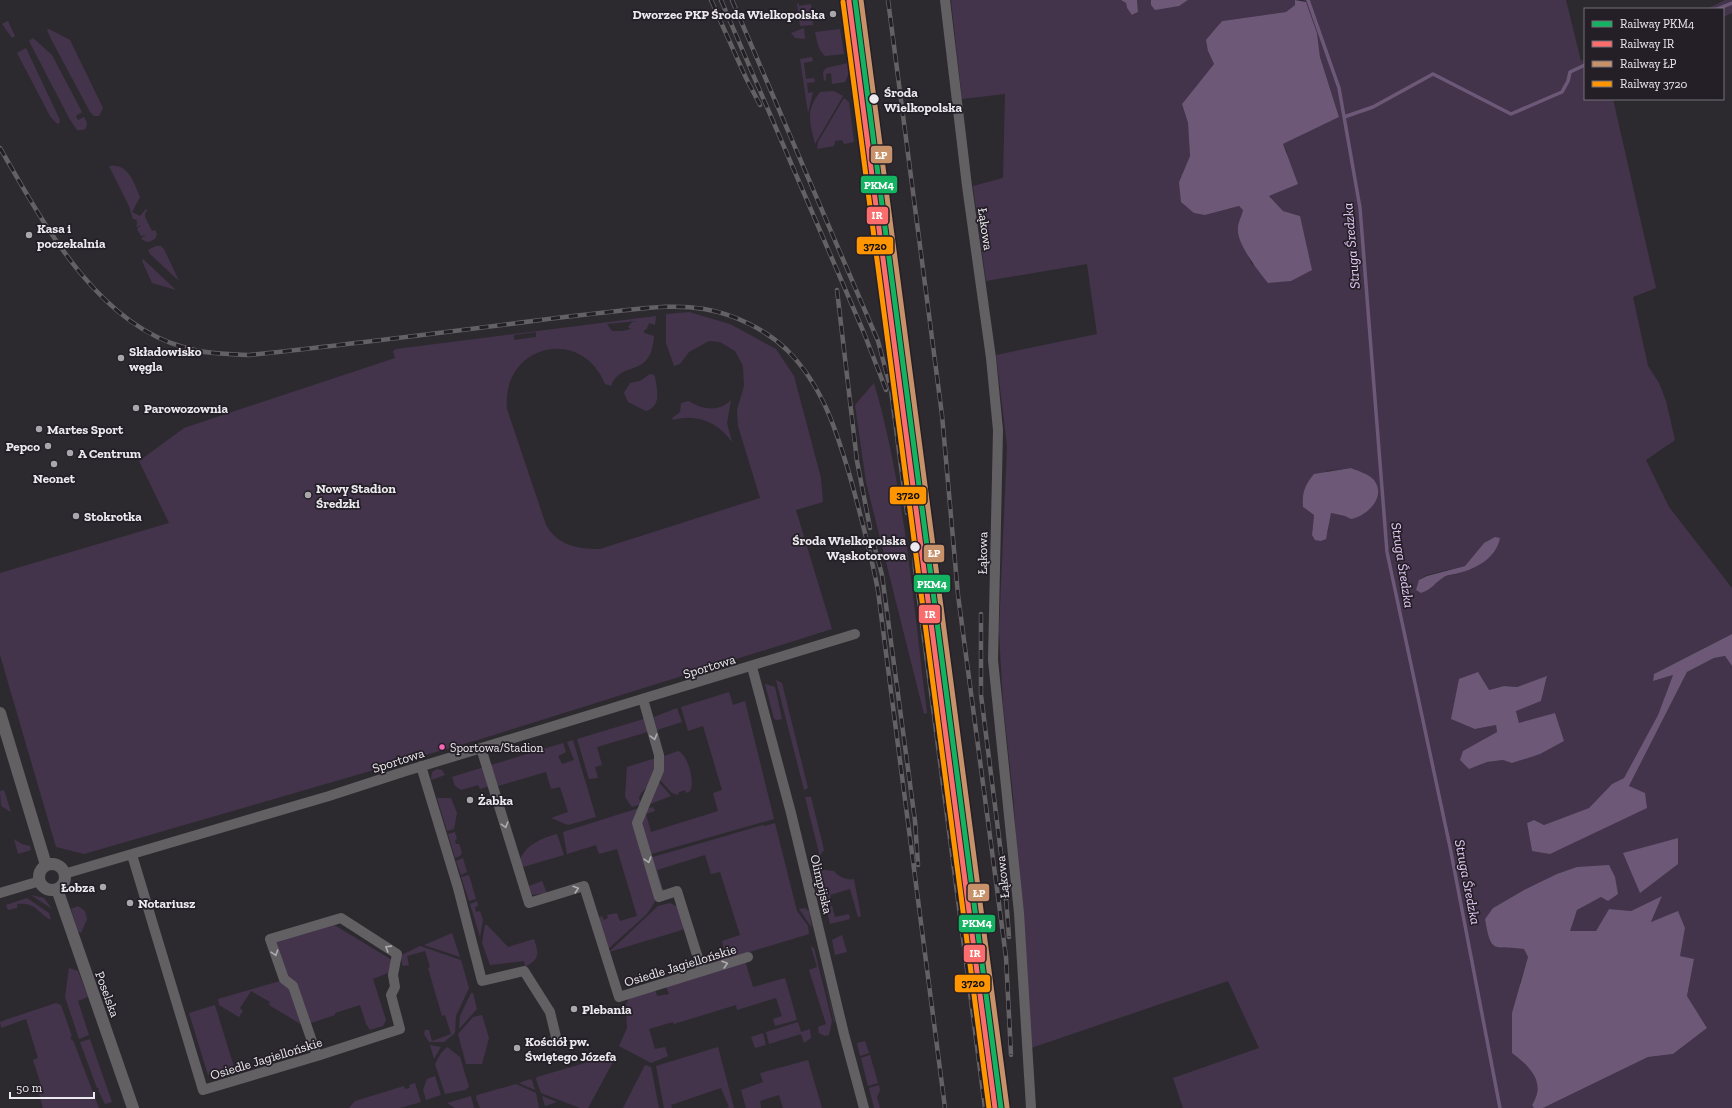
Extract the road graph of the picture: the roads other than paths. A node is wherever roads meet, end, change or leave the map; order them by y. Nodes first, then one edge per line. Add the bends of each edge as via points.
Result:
1 (944, 0) edge
2 (855, 634) dead end
3 (752, 666) junction
4 (644, 699) junction
5 (0, 714) edge
6 (481, 748) junction
7 (421, 766) junction
8 (132, 855) junction
9 (46, 865) junction
10 (64, 874) junction
11 (40, 881) junction
12 (56, 889) junction
13 (0, 893) edge
14 (748, 957) dead end
15 (702, 971) junction
16 (557, 1041) dead end
17 (317, 1056) junction
18 (133, 1108) edge
19 (864, 1108) edge
20 (1030, 1108) edge

1 - 20 street, Łąkowa via 991,358 998,430 993,660 1019,912
2 - 3 street, Sportowa
3 - 4 street, Sportowa
3 - 19 street, Olimpijska
4 - 6 street, Sportowa
4 -> 15 street via 659,755 659,770 637,823 659,897 677,891
5 - 9 street
6 - 7 street, Sportowa
6 -> 15 street, Osiedle Jagiellońskie via 530,903 584,886 619,997
7 - 8 street, Sportowa
7 - 16 street via 458,888 482,981 524,971 550,1012
8 - 10 street, Sportowa
8 - 17 street, Osiedle Jagiellońskie via 203,1090
9 - 10 street via 57,866
9 - 11 street via 40,872
10 - 12 street via 63,883
11 - 12 street via 46,888
11 - 13 street
12 - 18 street, Poselska
15 -> 14 street, Osiedle Jagiellońskie
17 -> 17 street, Osiedle Jagiellońskie via 400,1029 391,995 395,987 393,975 397,954 341,918 270,939 284,979 293,986

